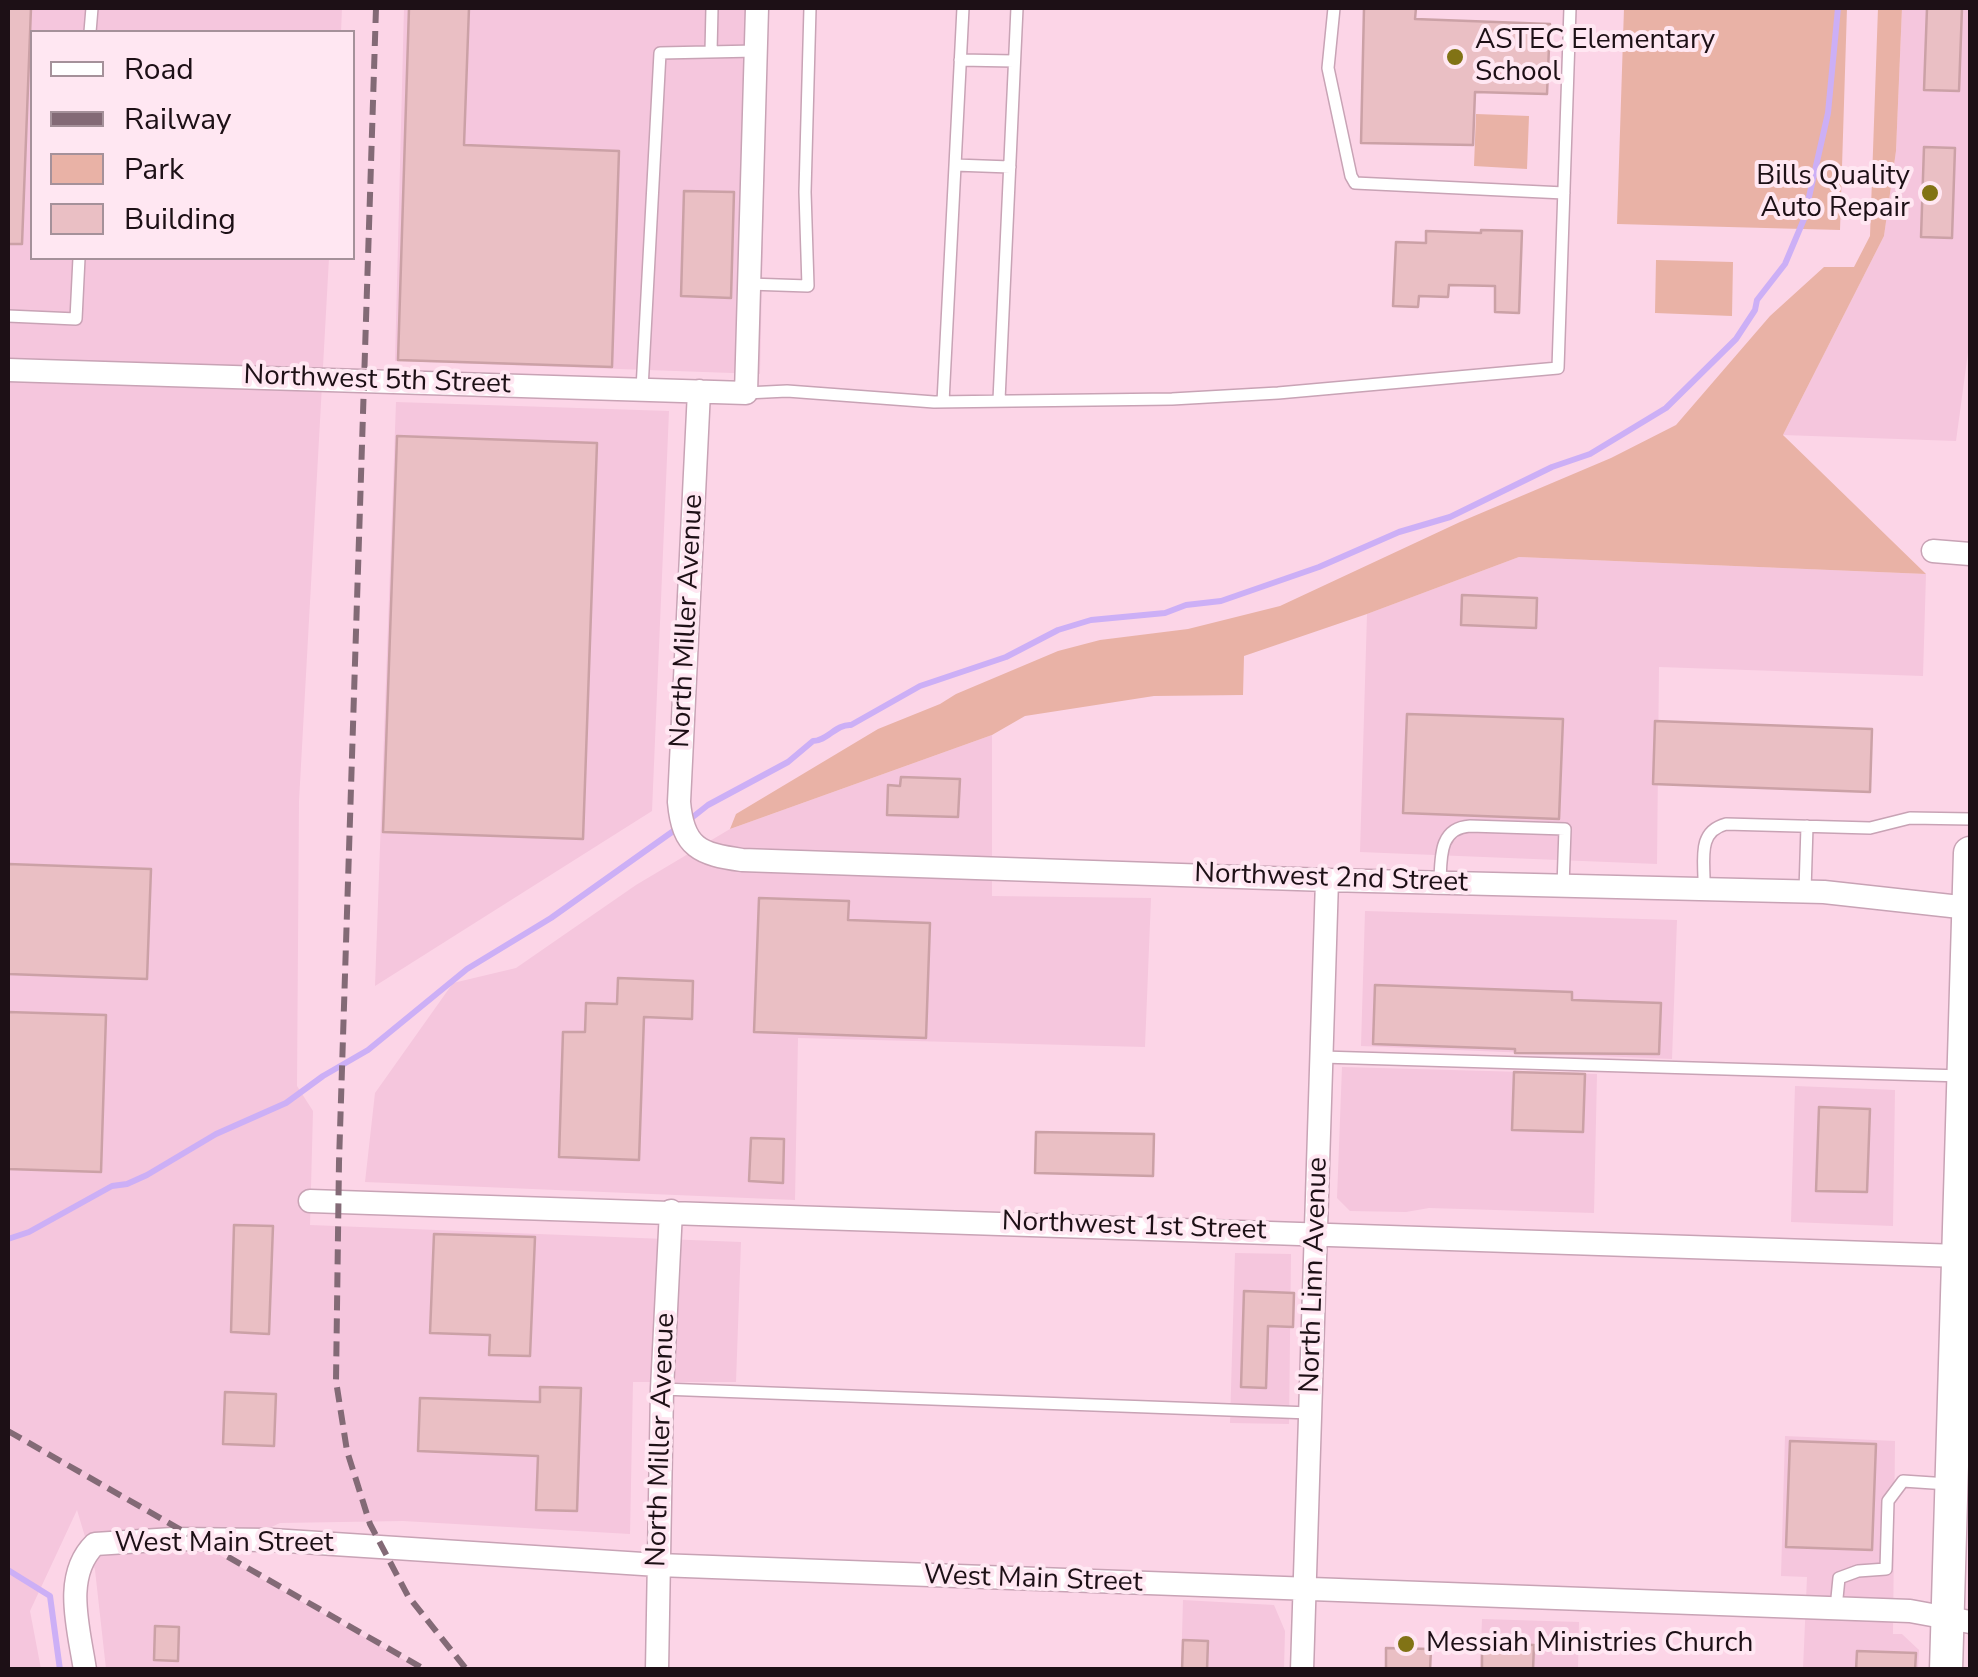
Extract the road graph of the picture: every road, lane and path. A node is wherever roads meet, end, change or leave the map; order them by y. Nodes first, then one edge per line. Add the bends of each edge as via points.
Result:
1 (712, 8) edge
2 (757, 8) edge
3 (810, 8) edge
4 (963, 8) edge
5 (1017, 8) edge
6 (1334, 8) edge
7 (1570, 8) edge
8 (756, 51) junction
9 (711, 52) junction
10 (960, 60) junction
11 (1014, 61) junction
12 (955, 165) junction
13 (1010, 167) junction
14 (1564, 193) junction
15 (80, 260) edge
16 (749, 284) junction
17 (8, 316) edge
18 (8, 370) edge
19 (642, 390) junction
20 (699, 391) junction
21 (746, 393) junction
22 (999, 400) junction
23 (943, 402) junction
24 (1933, 552) dead end
25 (1970, 554) edge
26 (1970, 819) edge
27 (1807, 826) junction
28 (690, 840) joint
29 (1970, 853) edge
30 (1327, 880) junction
31 (1440, 882) junction
32 (1563, 886) junction
33 (1704, 888) junction
34 (1805, 891) junction
35 (1969, 908) edge
36 (1969, 952) edge
37 (1322, 1058) junction
38 (1964, 1076) junction
39 (310, 1201) dead end
40 (671, 1211) junction
41 (1316, 1234) junction
42 (1963, 1276) edge
43 (662, 1389) junction
44 (1310, 1413) junction
45 (1962, 1428) edge
46 (1952, 1485) junction
47 (658, 1565) junction
48 (1304, 1590) junction
49 (1836, 1608) junction
50 (1959, 1620) edge
51 (85, 1670) edge
52 (657, 1670) edge
53 (1302, 1670) edge
54 (1946, 1670) edge

1 - 9 lane
2 - 8 street
3 - 16 lane via 808,286
4 - 10 lane
5 - 11 lane
6 - 14 lane via 1328,68 1355,183
7 - 14 lane
8 - 9 lane
8 - 16 street
9 - 19 lane via 660,53
10 - 11 lane
10 - 12 lane
11 - 13 lane
12 - 13 lane
12 - 23 lane
13 - 22 lane
14 - 22 lane via 1558,368 1278,393
15 - 17 lane via 76,319
16 - 21 street
18 - 19 street, Northwest 5th Street
19 - 20 street, Northwest 5th Street
20 - 21 street, Northwest 5th Street
20 - 28 street, North Miller Avenue via 679,802
21 - 23 lane
22 - 23 lane
24 - 25 street
26 - 27 lane
27 - 33 lane via 1712,828
27 - 34 lane
28 - 30 street, Northwest 2nd Street via 704,853 742,860
29 - 35 main road
30 - 31 street, Northwest 2nd Street
30 - 37 street, North Linn Avenue
31 - 32 street, Northwest 2nd Street
31 - 32 lane via 1442,849 1458,826 1565,829
32 - 33 street, Northwest 2nd Street
33 - 34 street, Northwest 2nd Street
34 - 35 street, Northwest 2nd Street
35 - 36 main road
36 - 38 main road
37 - 38 lane
37 - 41 street, North Linn Avenue
38 - 42 main road
39 - 40 street, Northwest 1st Street
40 - 41 street, Northwest 1st Street
40 - 43 street, North Miller Avenue
41 - 42 street, Northwest 1st Street
41 - 44 street, North Linn Avenue
42 - 45 main road
43 - 44 lane
43 - 47 street, North Miller Avenue
44 - 48 street, North Linn Avenue
45 - 46 main road
46 - 49 lane via 1903,1481 1888,1501 1886,1569 1839,1578
46 - 50 main road
47 - 48 street, West Main Street
47 - 51 street, West Main Street via 272,1540 95,1544 76,1574
47 - 52 street, North Miller Avenue
48 - 49 street, West Main Street
48 - 53 street, North Linn Avenue
49 - 50 street, West Main Street
50 - 54 main road

